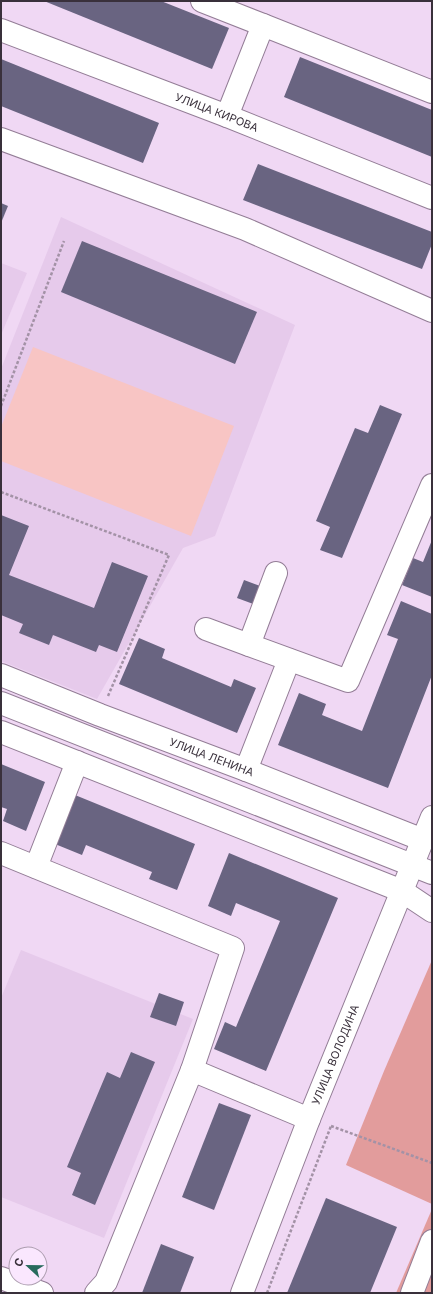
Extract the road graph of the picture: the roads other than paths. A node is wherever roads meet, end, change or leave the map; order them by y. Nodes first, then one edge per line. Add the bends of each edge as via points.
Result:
1 (202, 1) edge
2 (263, 25) junction
3 (1, 30) edge
4 (432, 92) edge
5 (227, 116) junction
6 (1, 139) edge
7 (432, 198) edge
8 (432, 311) edge
9 (432, 485) edge
10 (276, 573) dead end
11 (206, 629) dead end
12 (249, 645) junction
13 (289, 660) junction
14 (1, 675) edge
15 (1, 703) edge
16 (1, 732) edge
17 (77, 762) junction
18 (246, 770) junction
19 (432, 817) edge
20 (423, 840) junction
21 (1, 853) edge
22 (36, 867) junction
23 (422, 869) edge
24 (402, 891) junction
25 (432, 911) edge
26 (192, 1070) junction
27 (309, 1118) junction
28 (432, 1241) edge
29 (1, 1278) edge
30 (42, 1293) edge
31 (96, 1293) edge
32 (242, 1293) edge
33 (412, 1293) edge

1 - 2 street
2 - 4 street
2 - 5 street
3 - 5 street, УЛИЦА КИРОВА
5 - 7 street, УЛИЦА КИРОВА
6 - 8 street via 245,229
9 - 13 street via 348,681
10 - 12 street
11 - 12 street
12 - 13 street
13 - 18 street
14 - 18 street, УЛИЦА ЛЕНИНА
15 - 23 street
16 - 17 street
17 - 22 street
17 - 24 street
18 - 20 street, УЛИЦА ЛЕНИНА
19 - 20 street, УЛИЦА ВОЛОДИНА
20 - 23 street, УЛИЦА ВОЛОДИНА
21 - 22 street
22 - 26 street via 233,948
23 - 24 street, УЛИЦА ВОЛОДИНА
24 - 25 street
24 - 27 street, УЛИЦА ВОЛОДИНА
26 - 27 street
26 - 31 street via 106,1282
27 - 32 street, УЛИЦА ВОЛОДИНА
28 - 33 street
29 - 30 street

